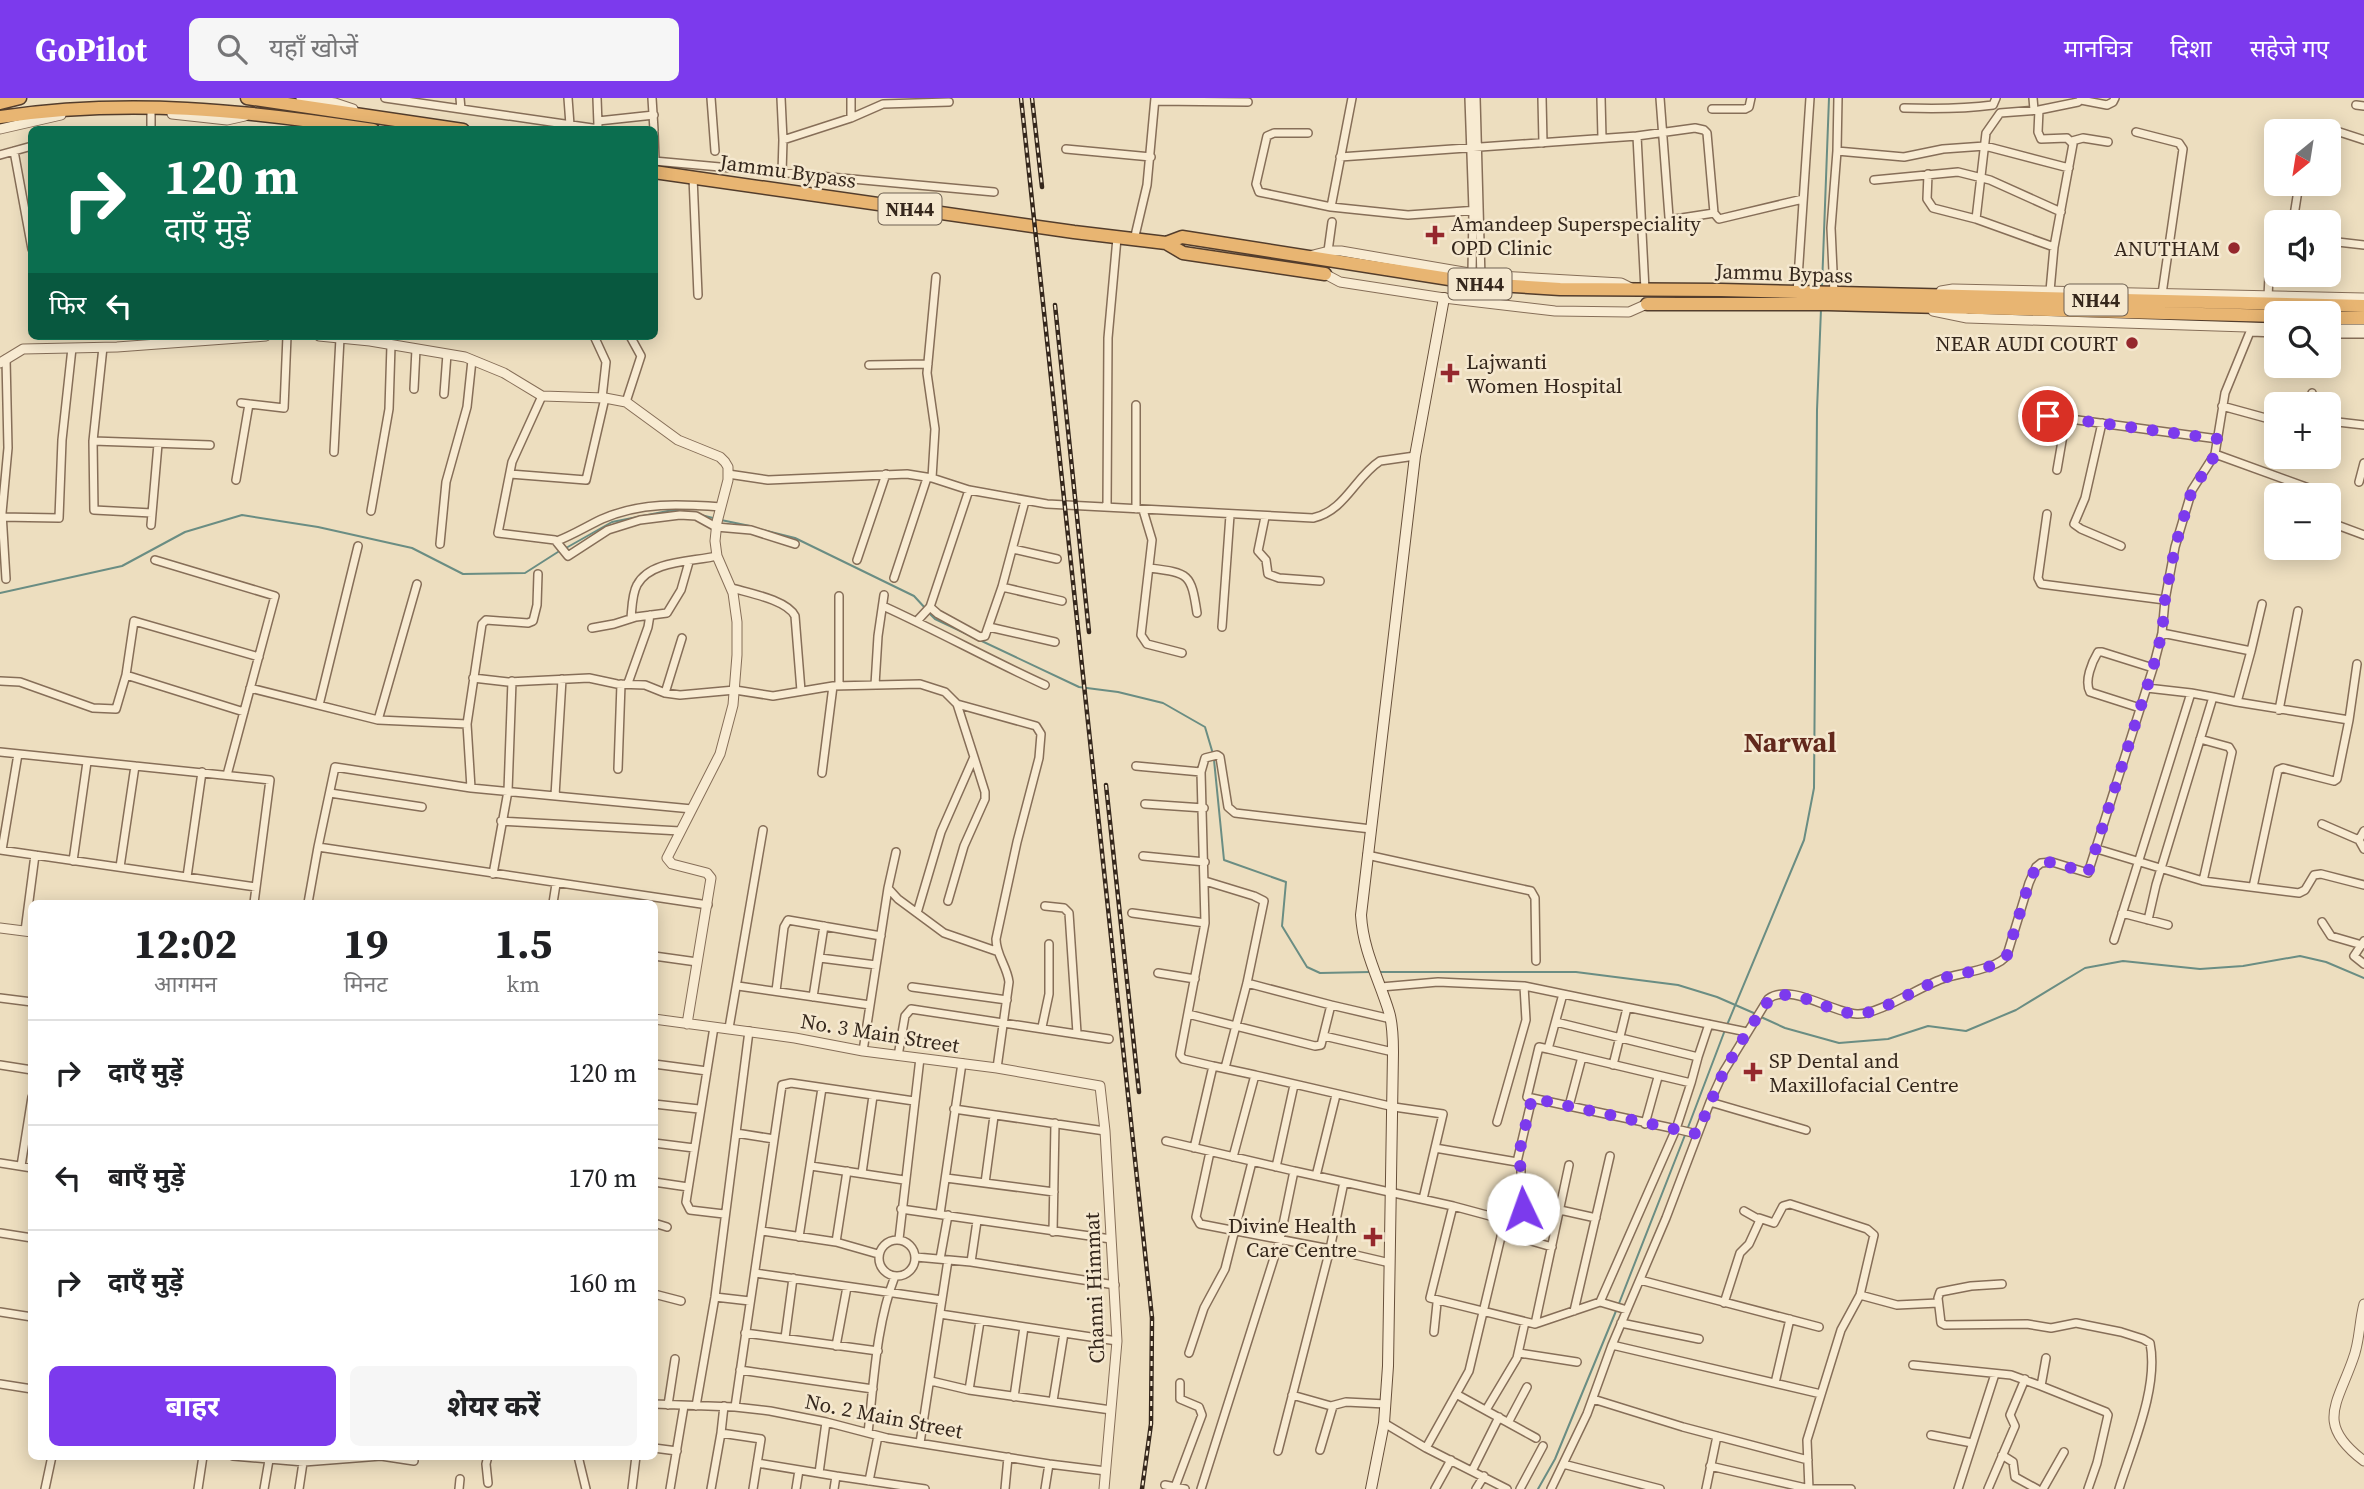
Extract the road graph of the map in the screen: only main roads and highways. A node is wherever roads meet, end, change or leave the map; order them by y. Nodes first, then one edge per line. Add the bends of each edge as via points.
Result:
1 (20, 98) edge
2 (247, 98) edge
3 (0, 103) edge
4 (0, 117) edge
5 (374, 123) edge
6 (412, 126) edge
7 (658, 173) edge
8 (1166, 243) junction
9 (1325, 274) road end
10 (1797, 297) junction
11 (1444, 298) road end
12 (1914, 301) junction
13 (1647, 304) road end
14 (2364, 306) edge
15 (2264, 315) edge
16 (2341, 317) edge
17 (2364, 318) edge
18 (1371, 1489) edge

1 - 3 highway
2 - 5 highway
4 - 5 highway via 69,104 156,100
5 - 6 highway
7 - 8 highway, Jammu Bypass / NH44
8 - 9 highway, Jammu Bypass / NH44 via 1183,253
8 - 10 highway, Jammu Bypass / NH44 via 1182,237 1572,289
10 - 12 highway, Jammu Bypass / NH44
10 - 13 highway, Jammu Bypass / NH44
11 - 18 main road via 1415,456 1361,915 1371,966 1391,1019 1394,1107 1386,1404
12 - 14 highway, Jammu Bypass / NH44
12 - 15 highway, Jammu Bypass / NH44
16 - 17 highway

